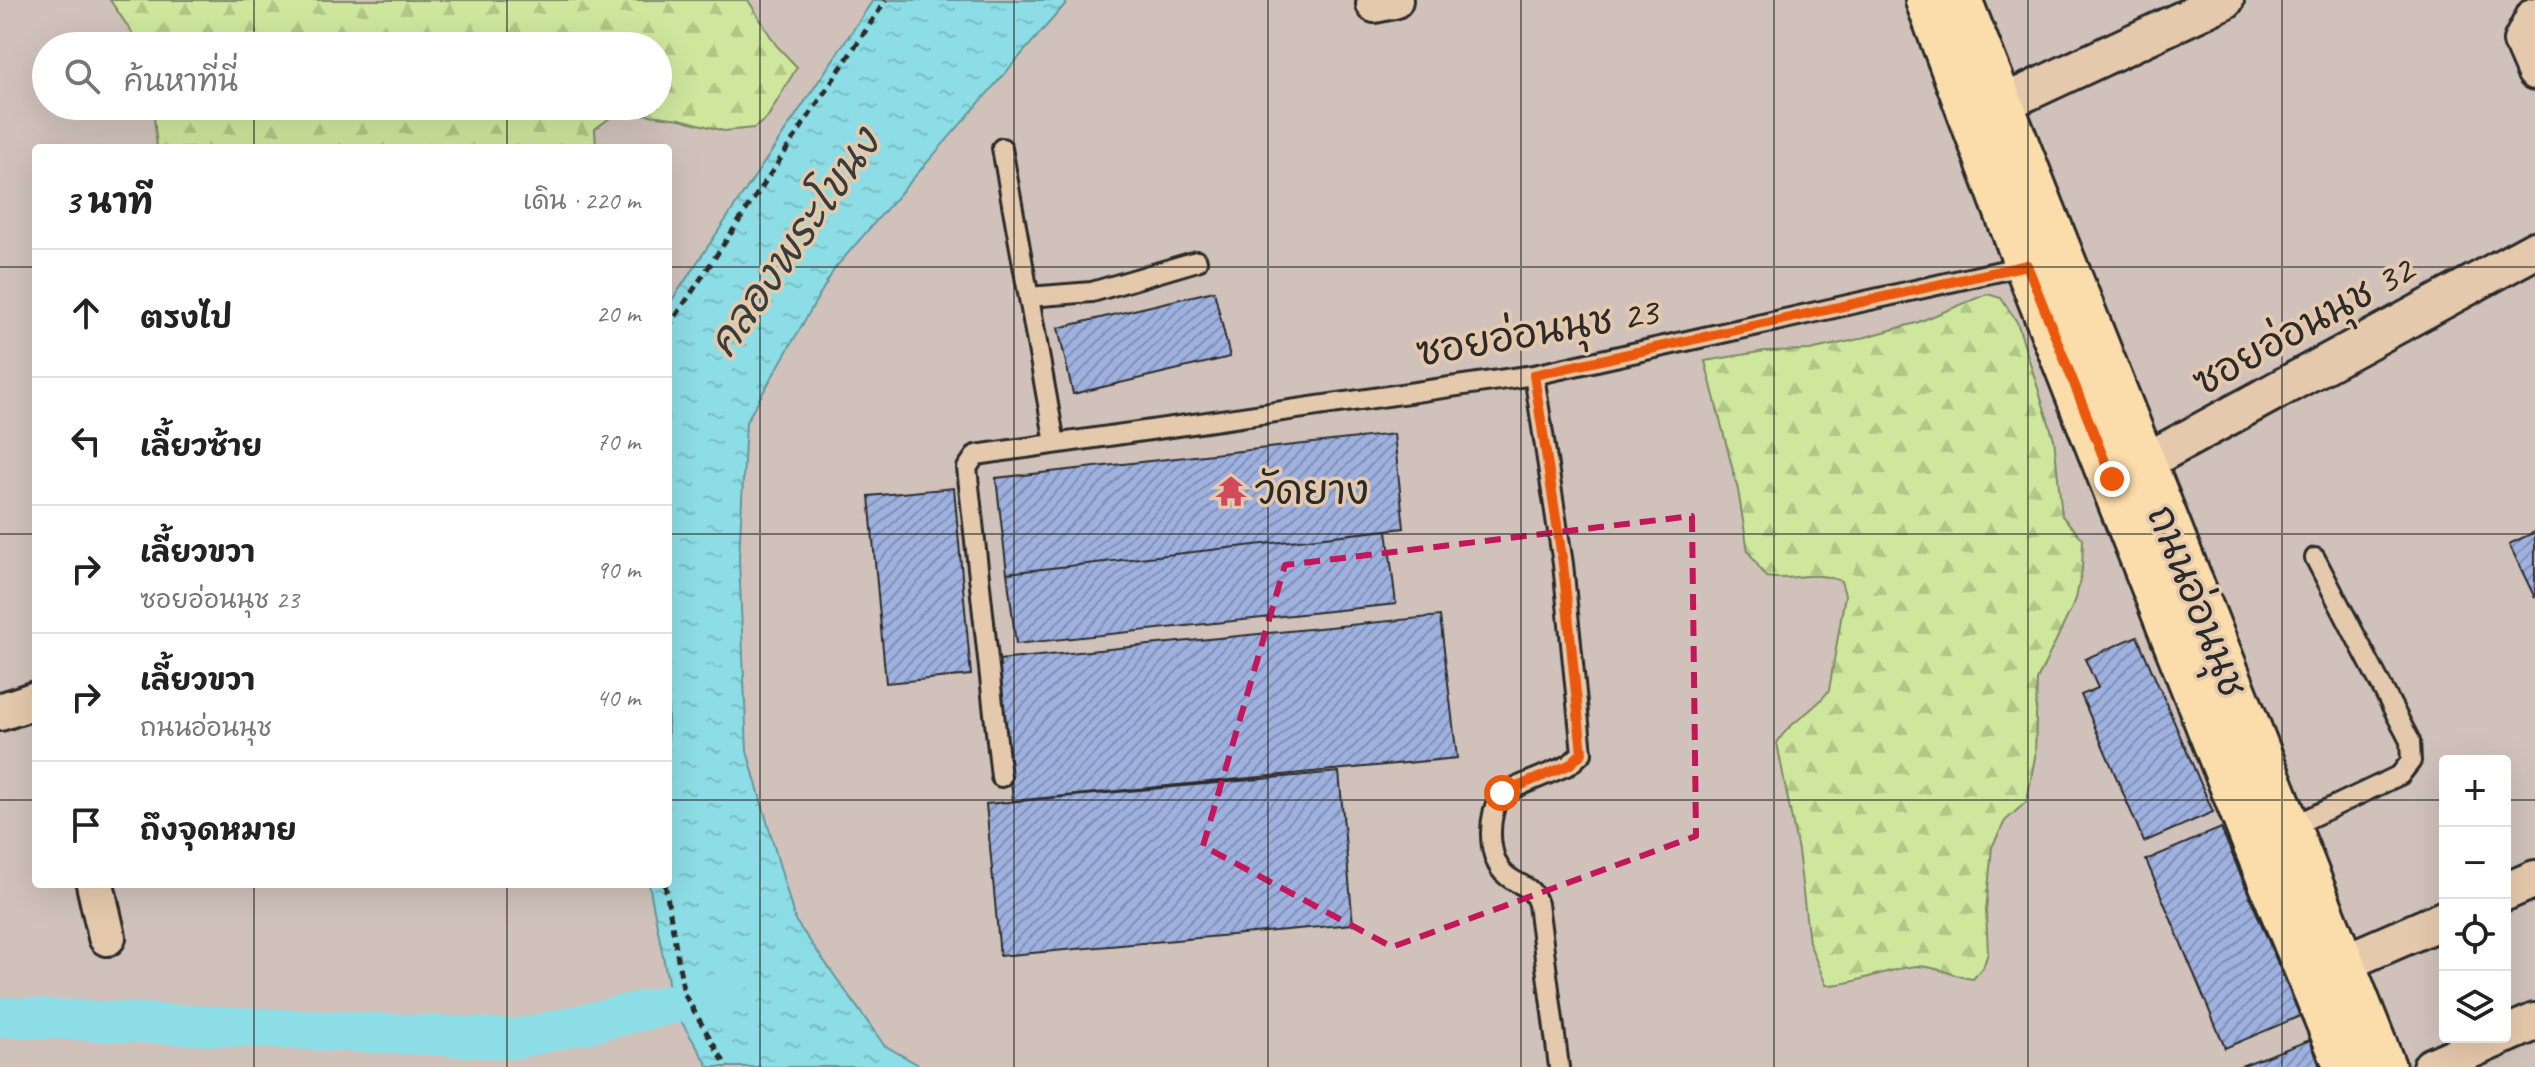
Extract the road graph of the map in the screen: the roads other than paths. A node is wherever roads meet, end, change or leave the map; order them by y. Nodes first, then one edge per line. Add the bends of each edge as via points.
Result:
1 (1928, 0) edge
2 (1959, 0) edge
3 (2225, 0) edge
4 (2535, 16) edge
5 (2535, 71) edge
6 (1987, 111) junction
7 (1002, 148) dead end
8 (2535, 250) edge
9 (1197, 261) dead end
10 (2027, 265) junction
11 (1029, 297) junction
12 (1534, 375) junction
13 (1055, 443) junction
14 (2128, 471) junction
15 (2315, 558) dead end
16 (32, 701) edge
17 (0, 712) edge
18 (1001, 777) dead end
19 (2271, 836) junction
20 (2535, 879) edge
21 (96, 888) edge
22 (2511, 889) edge
23 (2439, 922) edge
24 (107, 937) dead end
25 (2325, 971) junction
26 (2535, 1022) edge
27 (2511, 1032) edge
28 (2486, 1043) edge
29 (1559, 1067) edge
30 (2347, 1067) edge
31 (2383, 1067) edge
32 (2431, 1067) edge

1 - 6 main road, ถนนอ่อนนุช
2 - 6 main road, ถนนอ่อนนุช
3 - 6 street
4 - 5 street via 2522,41
6 - 10 main road, ถนนอ่อนนุช
6 - 14 main road, ถนนอ่อนนุช
7 - 11 lane
8 - 14 street, ซอยอ่อนนุช 32
9 - 11 lane via 1092,292
10 - 12 lane, ซอยอ่อนนุช 23
10 - 14 main road, ถนนอ่อนนุช
11 - 13 lane
12 - 13 lane, ซอยอ่อนนุช 23
12 - 29 lane via 1563,564 1582,753 1569,765 1502,793 1491,824 1504,874 1531,889 1538,904
13 - 18 lane, ซอยอ่อนนุช 23 via 983,453 967,468
14 - 19 main road, ถนนอ่อนนุช
15 - 19 lane via 2410,741 2411,761 2400,775
16 - 17 street
19 - 25 main road, ถนนอ่อนนุช
20 - 22 street
21 - 24 street
23 - 25 street
25 - 30 main road, ถนนอ่อนนุช
25 - 31 main road, ถนนอ่อนนุช
26 - 27 street
28 - 32 street

